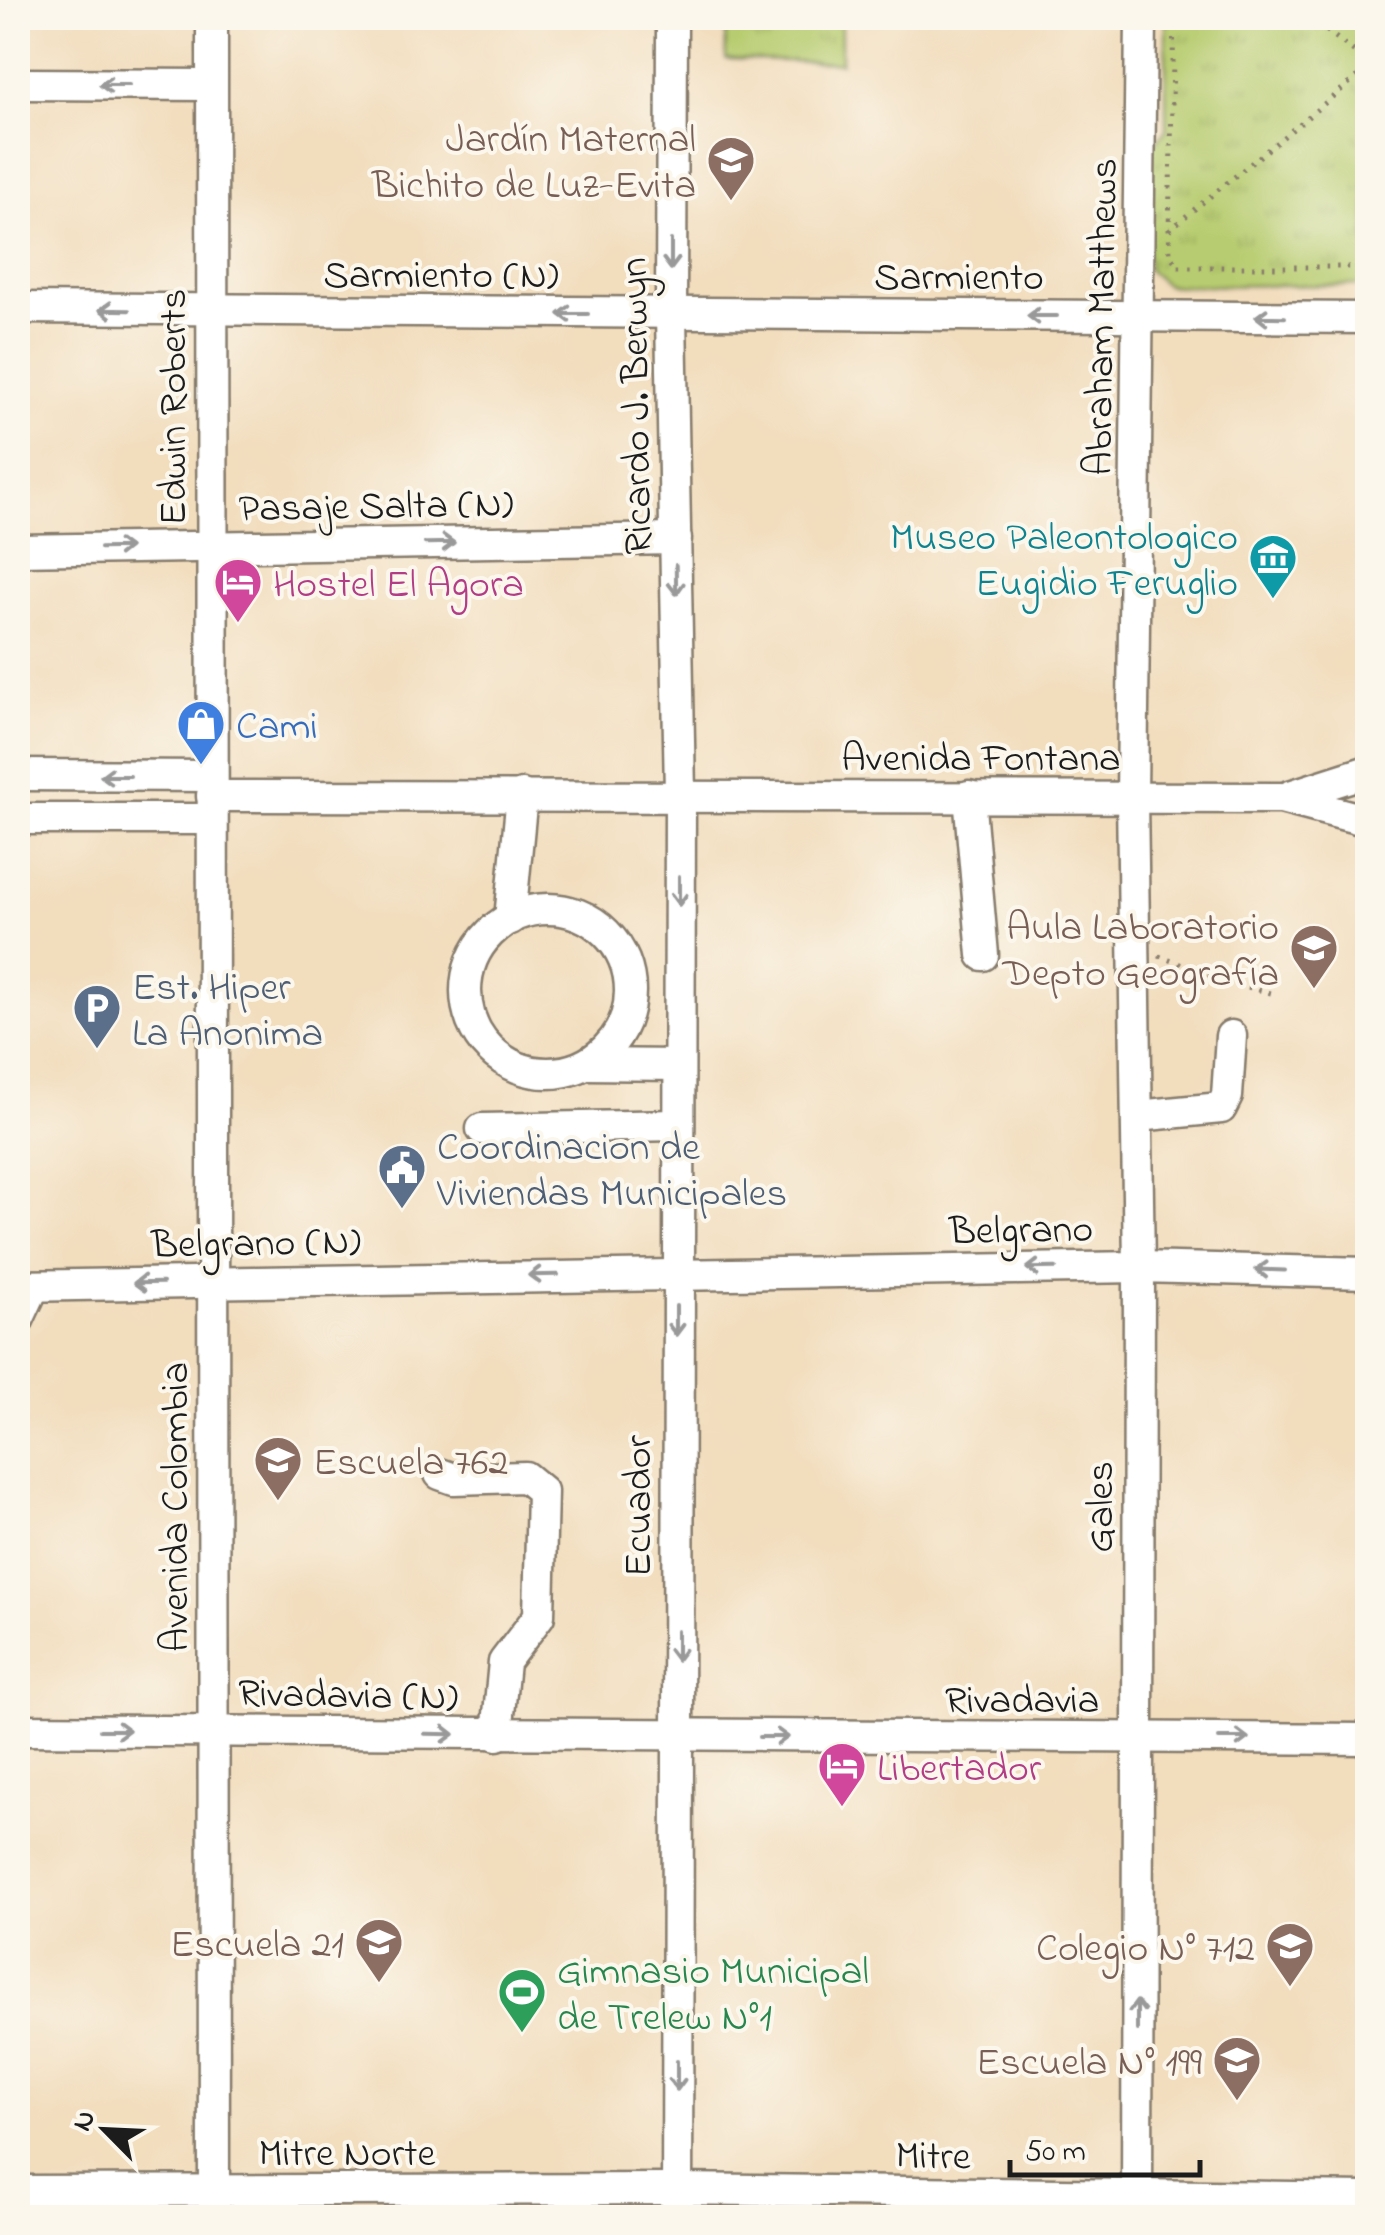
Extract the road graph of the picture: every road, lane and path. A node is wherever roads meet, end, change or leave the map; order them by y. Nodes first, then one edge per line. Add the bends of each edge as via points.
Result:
1 (212, 18) edge
2 (672, 18) edge
3 (1141, 18) edge
4 (1174, 18) edge
5 (1310, 18) edge
6 (1368, 65) edge
7 (18, 84) edge
8 (211, 85) junction
9 (1170, 230) junction
10 (1368, 267) edge
11 (18, 308) edge
12 (211, 311) junction
13 (671, 315) junction
14 (1140, 316) junction
15 (1368, 318) edge
16 (676, 538) junction
17 (212, 547) junction
18 (18, 550) edge
19 (1368, 771) edge
20 (18, 776) edge
21 (680, 794) junction
22 (522, 795) junction
23 (968, 796) junction
24 (212, 797) junction
25 (1132, 797) junction
26 (1281, 798) junction
27 (18, 819) edge
28 (1368, 820) edge
29 (510, 919) junction
30 (983, 955) dead end
31 (1159, 956) dead end
32 (1275, 994) dead end
33 (1231, 1036) dead end
34 (587, 1064) junction
35 (678, 1065) junction
36 (1136, 1116) junction
37 (677, 1125) junction
38 (482, 1129) dead end
39 (1139, 1266) junction
40 (676, 1272) junction
41 (1368, 1273) edge
42 (213, 1282) junction
43 (26, 1286) edge
44 (18, 1320) edge
45 (440, 1474) dead end
46 (18, 1730) edge
47 (214, 1731) junction
48 (497, 1735) junction
49 (677, 1738) junction
50 (1137, 1738) junction
51 (1368, 1739) edge
52 (18, 2191) edge
53 (1368, 2198) edge
54 (677, 2204) edge
55 (214, 2205) edge
56 (1137, 2207) edge

1 - 8 street, Edwin Roberts
2 -> 13 street, Ricardo J. Berwyn
3 - 14 street, Abraham Matthews
4 - 9 path
5 - 6 path
6 - 9 path
8 -> 7 street
8 - 12 street, Edwin Roberts
9 - 10 path via 1170,254 1178,267
12 -> 11 street, Sarmiento (N)
13 -> 12 street, Sarmiento (N)
12 - 17 street, Edwin Roberts
14 -> 13 street, Sarmiento
13 - 16 street, Ricardo J. Berwyn
15 -> 14 street, Sarmiento
14 - 25 street, Abraham Matthews
17 -> 16 street, Pasaje Salta (N)
16 -> 21 street, Ricardo J. Berwyn
18 -> 17 street, Pasaje Salta (N)
17 - 24 street, Edwin Roberts
19 - 26 street, Avenida Fontana
24 -> 20 street
21 - 22 street, Avenida Fontana
21 - 23 street, Avenida Fontana
21 -> 35 street, Ecuador
22 - 24 street, Avenida Fontana
22 - 29 street
23 - 25 street, Avenida Fontana
23 - 30 street
24 - 27 street
24 - 42 street, Avenida Colombia
25 - 26 street, Avenida Fontana
25 - 36 street, Gales
26 - 28 street, Avenida Fontana
29 - 34 street via 545,909 581,916 620,952 629,1006 614,1040
29 - 34 street via 482,942 468,976 476,1030 500,1058 533,1072
31 - 32 path
33 - 36 street via 1222,1108
34 - 35 street
35 - 37 street, Ecuador
36 - 39 street, Gales
37 - 38 street
37 - 40 street, Ecuador
39 -> 40 street, Belgrano
41 -> 39 street, Belgrano
39 - 50 street, Gales
40 -> 42 street, Belgrano (N)
40 -> 49 street, Ecuador
42 -> 43 street, Belgrano (N)
42 - 47 street, Avenida Colombia
43 - 44 street
45 - 48 street via 525,1477 542,1491 540,1616 504,1662
46 -> 47 street, Rivadavia (N)
47 -> 48 street, Rivadavia (N)
47 - 55 street, Avenida Colombia
48 - 49 street, Rivadavia (N)
49 -> 50 street, Rivadavia
49 -> 54 street, Ecuador
50 -> 51 street, Rivadavia
56 -> 50 street, Gales
52 - 55 street, Mitre Norte
53 - 56 street, Mitre
54 - 55 street, Mitre Norte
54 - 56 street, Mitre

